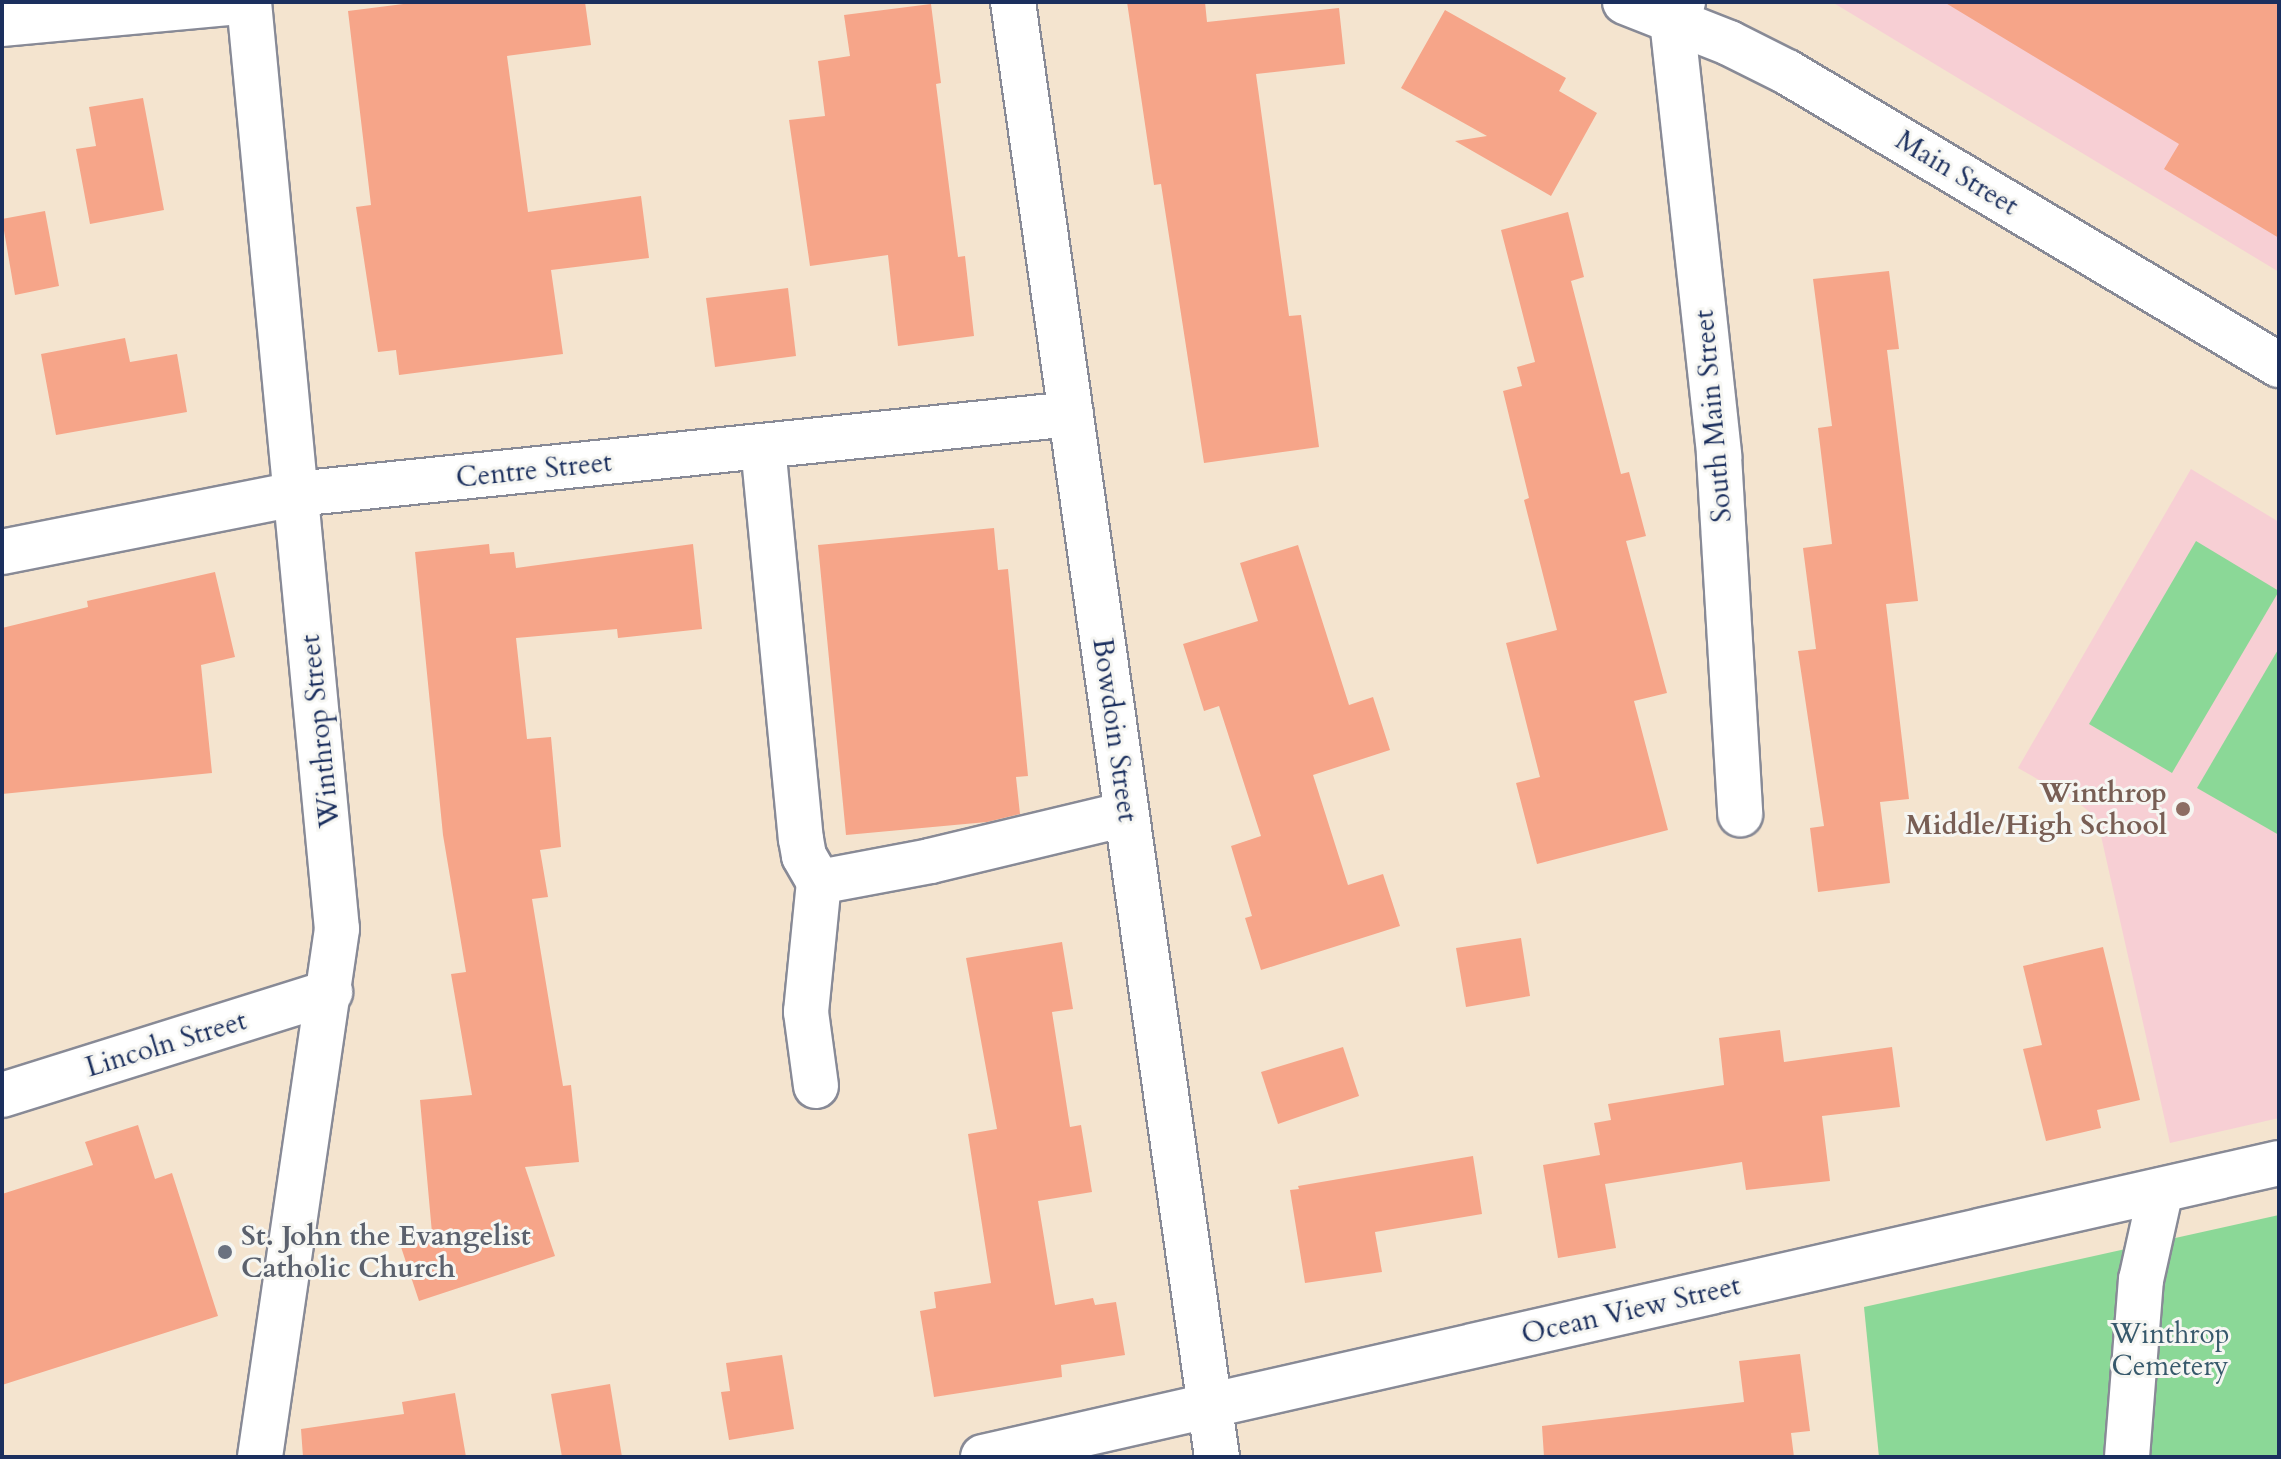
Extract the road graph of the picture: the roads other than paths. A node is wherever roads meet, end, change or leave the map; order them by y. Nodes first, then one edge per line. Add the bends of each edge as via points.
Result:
1 (241, 2) edge
2 (249, 2) edge
3 (1013, 2) edge
4 (1625, 2) edge
5 (1678, 11) edge
6 (2, 24) edge
7 (2279, 365) edge
8 (1071, 414) junction
9 (763, 446) junction
10 (296, 494) junction
11 (2, 552) edge
12 (1126, 814) junction
13 (1740, 814) dead end
14 (819, 882) junction
15 (330, 992) junction
16 (816, 1086) dead end
17 (2, 1095) edge
18 (2279, 1163) edge
19 (2161, 1190) junction
20 (1209, 1406) junction
21 (260, 1457) edge
22 (983, 1457) edge
23 (1217, 1457) edge
24 (2127, 1457) edge

1 - 6 street
2 - 10 street, Winthrop Street
3 - 8 street, Bowdoin Street
4 - 5 street, Main Street
5 - 7 street, Main Street
5 - 13 street, South Main Street via 1719,456
8 - 9 street, Centre Street
8 - 12 street, Bowdoin Street
9 - 10 street, Centre Street
9 - 14 street via 801,839
10 - 11 street, Centre Street
10 - 15 street, Winthrop Street via 336,901
12 - 14 street
12 - 20 street, Bowdoin Street
14 - 16 street via 806,1012
15 - 17 street, Lincoln Street
15 - 21 street, Winthrop Street
18 - 19 street, Ocean View Street
19 - 20 street, Ocean View Street
19 - 24 street via 2141,1280
20 - 22 street, Ocean View Street
20 - 23 street, Bowdoin Street

